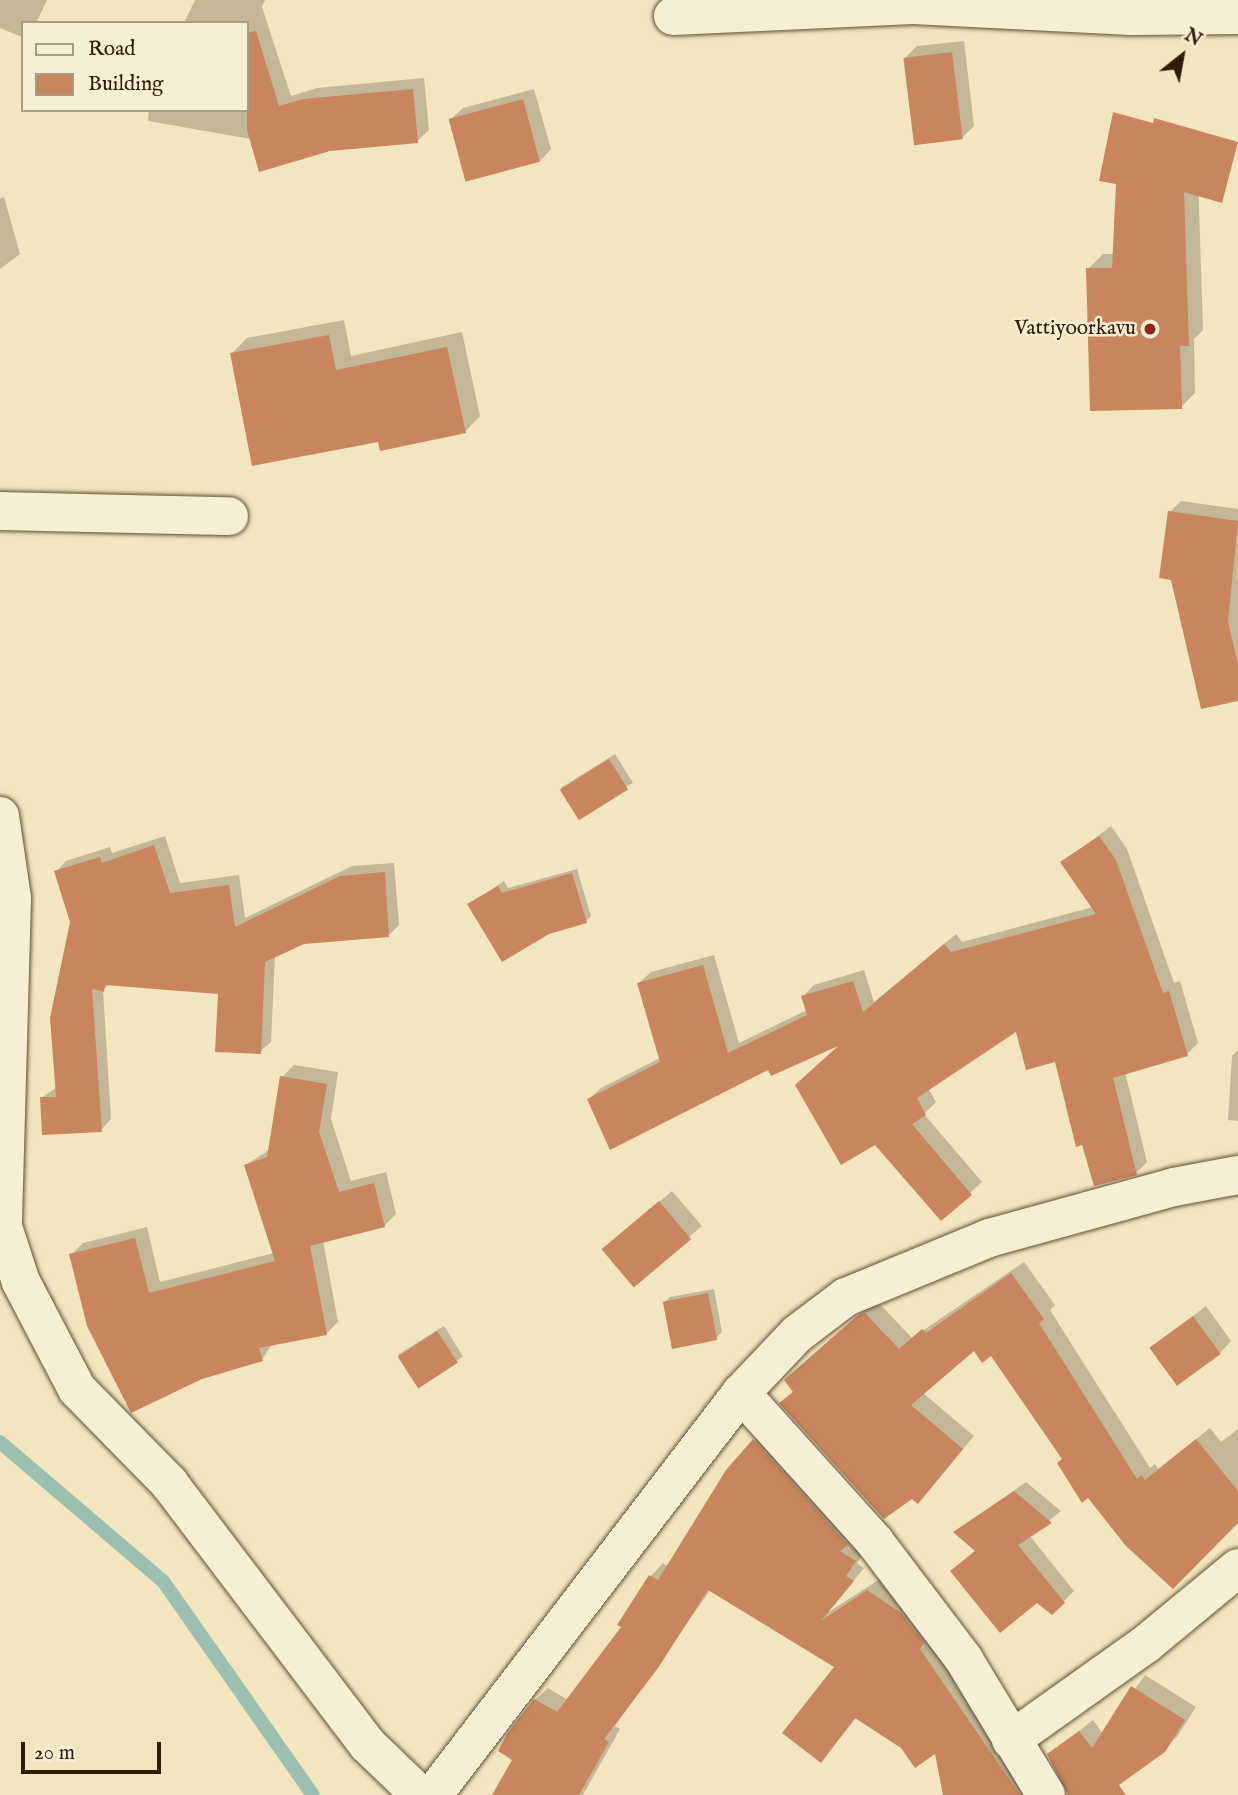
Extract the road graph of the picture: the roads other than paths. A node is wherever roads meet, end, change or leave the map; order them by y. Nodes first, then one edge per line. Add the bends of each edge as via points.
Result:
1 (1131, 8) edge
2 (1238, 15) edge
3 (673, 16) dead end
4 (0, 511) edge
5 (229, 516) dead end
6 (0, 816) edge
7 (1238, 1175) edge
8 (741, 1393) junction
9 (1238, 1568) edge
10 (1011, 1740) junction
11 (420, 1795) edge
12 (433, 1795) edge
13 (1046, 1795) edge

1 - 2 street
1 - 3 street via 914,5
4 - 5 street
6 - 11 street via 12,898 3,1227 21,1282 76,1390 169,1483 368,1745
7 - 8 street via 1174,1187 989,1237 846,1297 797,1334
8 - 10 street via 875,1542 963,1658
8 - 12 street
9 - 10 street via 1146,1644
10 - 13 street

